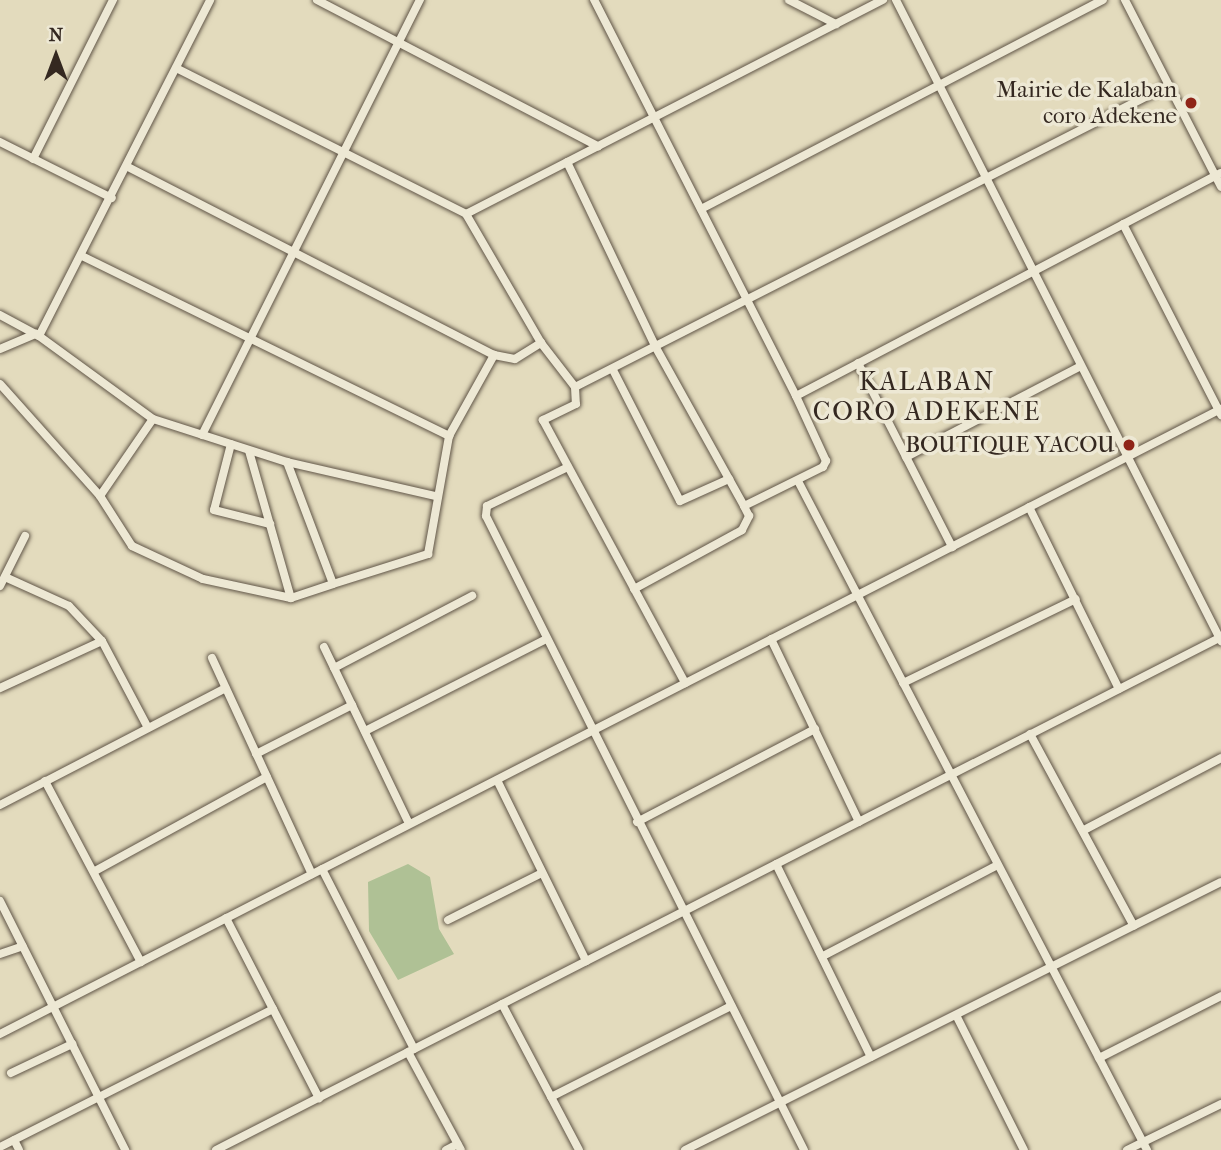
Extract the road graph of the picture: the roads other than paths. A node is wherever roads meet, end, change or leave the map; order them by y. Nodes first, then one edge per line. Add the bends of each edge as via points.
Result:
1 (113, 0) edge
2 (210, 0) edge
3 (317, 0) edge
4 (420, 0) edge
5 (594, 0) edge
6 (789, 0) edge
7 (883, 0) edge
8 (896, 0) edge
9 (1103, 0) edge
10 (1125, 0) edge
11 (836, 24) junction
12 (398, 43) junction
13 (176, 68) junction
14 (939, 85) junction
15 (1169, 85) junction
16 (654, 117) junction
17 (0, 143) edge
18 (598, 146) junction
19 (344, 151) junction
20 (33, 159) junction
21 (566, 162) junction
22 (128, 167) junction
23 (1218, 174) edge
24 (986, 177) junction
25 (1221, 187) edge
26 (113, 198) junction
27 (701, 209) junction
28 (466, 214) junction
29 (1124, 224) junction
30 (294, 252) junction
31 (83, 257) junction
32 (1034, 271) junction
33 (748, 300) junction
34 (0, 315) edge
35 (38, 335) junction
36 (250, 339) junction
37 (541, 343) junction
38 (655, 346) junction
39 (0, 349) edge
40 (494, 355) junction
41 (858, 363) junction
42 (1081, 366) junction
43 (613, 370) junction
44 (0, 384) edge
45 (575, 387) junction
46 (796, 396) junction
47 (1220, 411) edge
48 (153, 419) junction
49 (202, 435) junction
50 (449, 436) junction
51 (231, 444) junction
52 (248, 451) junction
53 (906, 457) junction
54 (1127, 457) junction
55 (287, 462) junction
56 (568, 467) junction
57 (729, 479) junction
58 (798, 481) junction
59 (100, 496) junction
60 (435, 496) junction
61 (744, 506) junction
62 (1029, 507) junction
63 (270, 524) junction
64 (25, 536) dead end
65 (952, 547) junction
66 (0, 560) edge
67 (10, 565) junction
68 (5, 577) junction
69 (333, 584) junction
70 (0, 586) edge
71 (634, 589) junction
72 (857, 595) junction
73 (472, 596) dead end
74 (291, 598) junction
75 (1076, 599) junction
76 (771, 639) junction
77 (1220, 639) edge
78 (544, 640) junction
79 (102, 641) junction
80 (324, 647) dead end
81 (212, 658) dead end
82 (334, 668) junction
83 (685, 683) junction
84 (903, 684) junction
85 (0, 688) edge
86 (226, 688) junction
87 (1119, 689) junction
88 (352, 705) junction
89 (148, 728) junction
90 (815, 729) junction
91 (365, 731) junction
92 (591, 732) junction
93 (1030, 734) junction
94 (256, 754) junction
95 (1221, 758) edge
96 (951, 775) junction
97 (267, 778) junction
98 (497, 780) junction
99 (45, 782) junction
100 (0, 804) edge
101 (637, 821) junction
102 (859, 822) junction
103 (409, 824) junction
104 (1084, 830) junction
105 (776, 864) junction
106 (998, 865) junction
107 (322, 869) junction
108 (94, 871) junction
109 (542, 873) junction
110 (312, 874) junction
111 (1221, 882) edge
112 (0, 901) edge
113 (683, 912) junction
114 (226, 918) junction
115 (448, 919) dead end
116 (1133, 926) junction
117 (23, 946) junction
118 (0, 954) edge
119 (822, 956) junction
120 (586, 961) junction
121 (141, 962) junction
122 (1051, 967) junction
123 (1221, 996) edge
124 (502, 1004) junction
125 (731, 1006) junction
126 (53, 1007) junction
127 (273, 1009) junction
128 (956, 1015) junction
129 (0, 1034) edge
130 (72, 1044) junction
131 (411, 1050) junction
132 (871, 1057) junction
133 (1098, 1058) junction
134 (11, 1073) dead end
135 (99, 1097) junction
136 (551, 1097) junction
137 (319, 1098) junction
138 (780, 1102) junction
139 (1221, 1104) edge
140 (14, 1140) junction
141 (232, 1146) edge
142 (1144, 1146) edge
143 (0, 1147) edge
144 (459, 1147) edge
145 (19, 1150) edge
146 (125, 1150) edge
147 (216, 1150) edge
148 (446, 1150) edge
149 (579, 1150) edge
150 (685, 1150) edge
151 (804, 1150) edge
152 (1024, 1150) edge
153 (1127, 1150) edge

1 - 20 street
2 - 13 street
3 - 12 street
4 - 12 street
5 - 16 street
6 - 11 street
7 - 11 street
8 - 14 street
9 - 14 street
10 - 15 street
11 - 16 street
12 - 18 street
12 - 19 street
13 - 19 street
13 - 22 street
14 - 24 street
14 - 27 street
15 - 23 street
15 - 24 street
16 - 18 street
16 - 27 street
17 - 20 street
18 - 21 street
19 - 28 street
19 - 30 street
20 - 26 street
21 - 28 street
21 - 38 street
22 - 26 street
22 - 30 street
23 - 25 street
23 - 29 street
24 - 32 street
24 - 33 street
26 - 31 street
27 - 33 street
28 - 37 street
29 - 32 street
29 - 47 street
30 - 36 street
30 - 40 street
31 - 35 street
31 - 36 street
32 - 41 street
32 - 42 street
33 - 38 street
33 - 46 street
34 - 35 street
35 - 39 street
35 - 48 street
36 - 49 street
36 - 50 street
37 - 40 street via 515,359
37 - 45 street
38 - 43 street
38 - 57 street
40 - 50 street
41 - 46 street
41 - 53 street
42 - 53 street
42 - 54 street
43 - 45 street
43 - 57 street via 680,500
44 - 59 street
45 - 56 street via 576,404 543,420
46 - 58 street via 826,461
47 - 54 street
48 - 49 street
48 - 59 street
49 - 51 street
50 - 60 street
51 - 52 street
51 - 63 street via 214,510
52 - 55 street
52 - 63 street
53 - 65 street
54 - 62 street
54 - 77 street
55 - 60 street
55 - 69 street
56 - 71 street
56 - 78 street via 487,506 486,516
57 - 61 street
58 - 61 street
58 - 72 street
59 - 74 street via 132,546 203,579
60 - 69 street via 428,554
61 - 71 street via 749,516 742,530
62 - 65 street
62 - 75 street
63 - 74 street
64 - 67 street
65 - 72 street
66 - 67 street
67 - 68 street
68 - 70 street
68 - 79 street via 69,606
69 - 74 street
71 - 83 street
72 - 76 street
72 - 84 street
73 - 82 street
75 - 84 street
75 - 87 street
76 - 83 street
76 - 90 street
77 - 87 street
78 - 91 street
78 - 92 street
79 - 85 street
79 - 89 street
80 - 82 street
81 - 86 street
82 - 88 street
83 - 92 street
84 - 96 street
86 - 89 street
86 - 94 street
87 - 93 street
88 - 91 street
88 - 94 street
89 - 99 street
90 - 101 street
90 - 102 street
91 - 103 street
92 - 98 street
92 - 101 street
93 - 96 street
93 - 104 street
94 - 97 street
95 - 104 street
96 - 102 street
96 - 106 street
97 - 108 street
97 - 110 street
98 - 103 street
98 - 109 street
99 - 100 street
99 - 108 street
101 - 113 street
102 - 105 street
103 - 107 street
104 - 116 street
105 - 113 street
105 - 119 street
106 - 119 street
106 - 122 street
107 - 110 street
107 - 131 street
108 - 121 street
109 - 115 street
109 - 120 street
110 - 114 street
111 - 116 street
112 - 117 street
113 - 120 street
113 - 125 street
114 - 121 street
114 - 127 street
116 - 122 street
117 - 118 street
117 - 126 street
119 - 132 street
120 - 124 street
121 - 126 street
122 - 128 street
122 - 133 street
123 - 133 street
124 - 131 street
124 - 136 street
125 - 136 street
125 - 138 street
126 - 129 street
126 - 130 street
127 - 135 street
127 - 137 street
128 - 132 street
128 - 152 street
130 - 134 street
130 - 135 street
131 - 137 street
131 - 144 street
132 - 138 street
133 - 142 street
135 - 140 street
135 - 146 street
136 - 149 street
137 - 141 street
138 - 150 street
138 - 151 street
139 - 142 street
140 - 143 street
140 - 145 street
141 - 147 street
142 - 153 street
144 - 148 street

